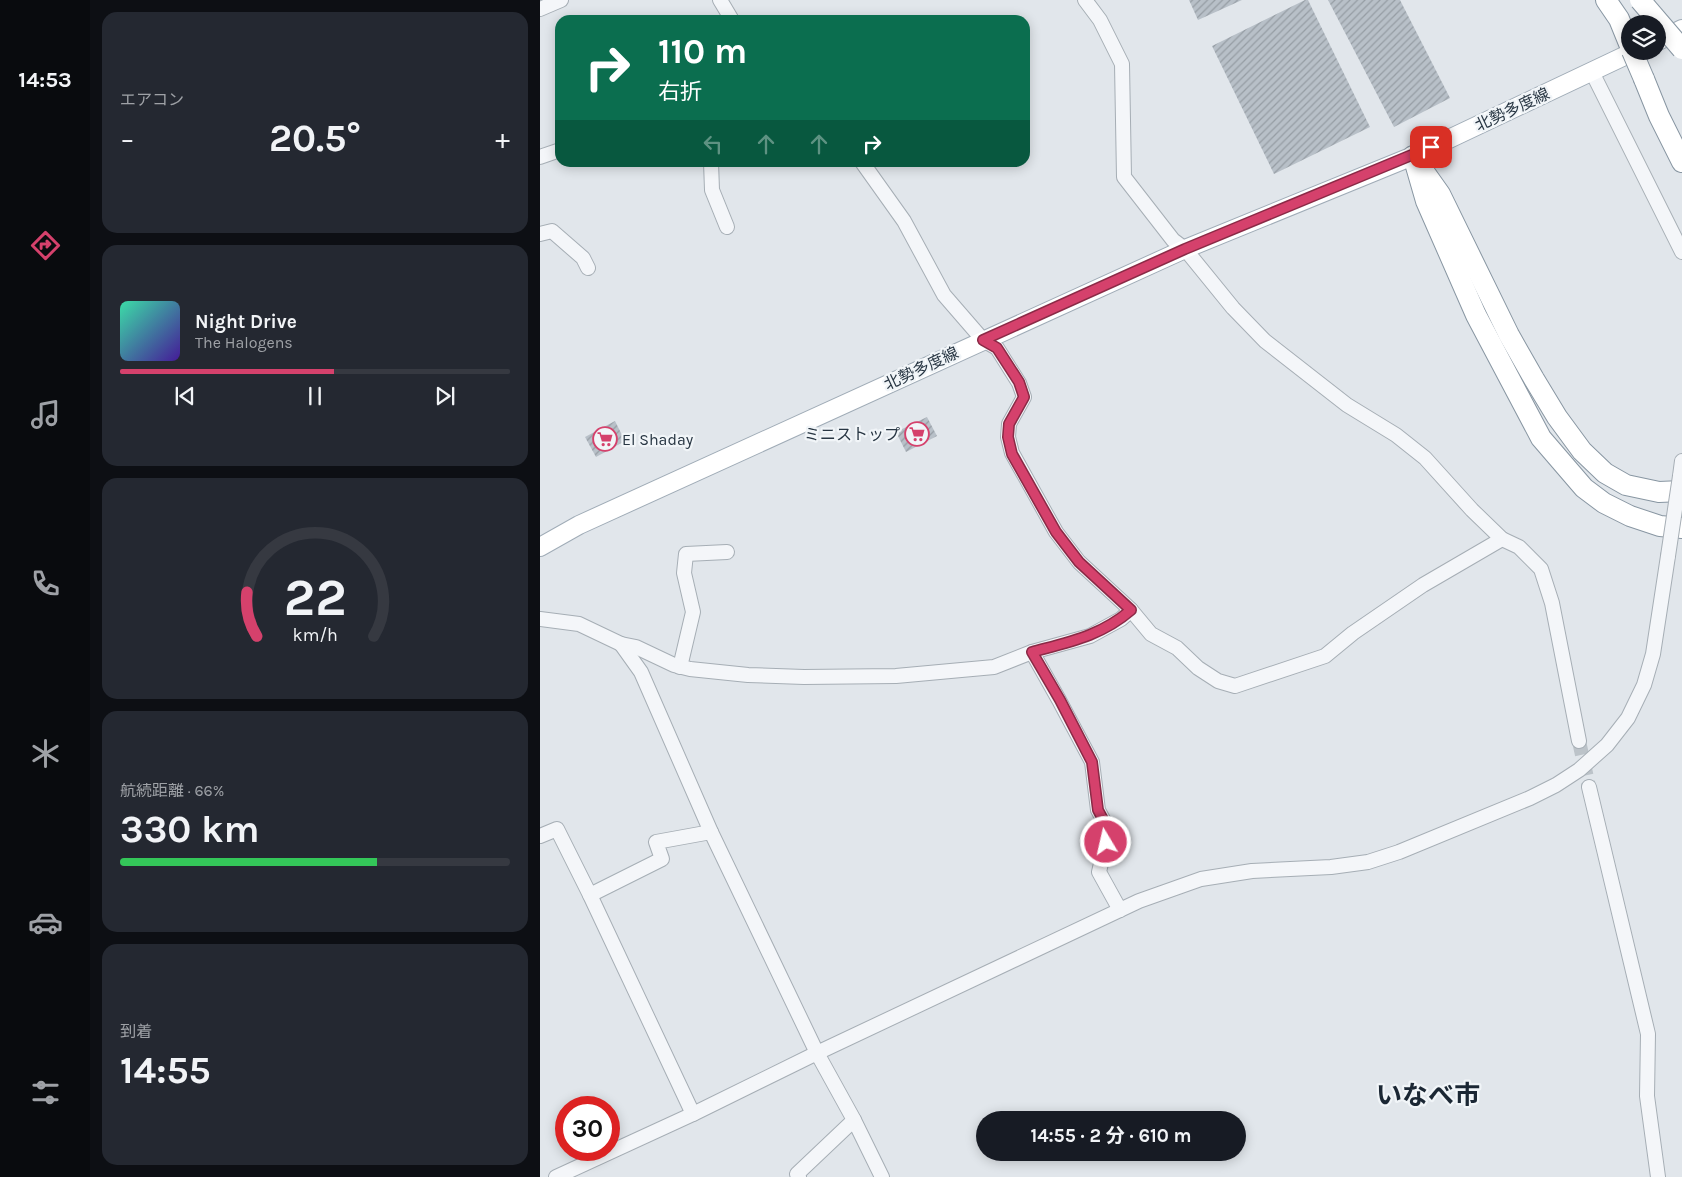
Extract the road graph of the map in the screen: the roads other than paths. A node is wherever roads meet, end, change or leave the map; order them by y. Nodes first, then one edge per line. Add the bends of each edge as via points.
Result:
1 (560, 0) edge
2 (720, 0) edge
3 (1086, 0) edge
4 (1606, 0) edge
5 (1640, 0) edge
6 (540, 8) edge
7 (729, 15) edge
8 (1621, 24) edge
9 (1682, 29) edge
10 (1666, 37) edge
11 (1682, 49) edge
12 (1621, 58) edge
13 (1637, 60) edge
14 (1592, 72) junction
15 (555, 152) edge
16 (540, 156) edge
17 (1413, 156) junction
18 (1682, 162) edge
19 (711, 167) edge
20 (866, 167) edge
21 (727, 227) dead end
22 (540, 234) edge
23 (1185, 249) junction
24 (1682, 252) edge
25 (588, 268) dead end
26 (983, 340) junction
27 (1682, 461) edge
28 (1681, 484) edge
29 (1682, 528) edge
30 (1502, 539) junction
31 (540, 547) edge
32 (727, 552) dead end
33 (1131, 610) junction
34 (540, 618) edge
35 (621, 644) junction
36 (1032, 652) junction
37 (680, 667) junction
38 (1579, 741) tunnel mouth
39 (1589, 787) tunnel mouth
40 (712, 832) junction
41 (540, 836) edge
42 (590, 895) junction
43 (1120, 910) junction
44 (817, 1053) junction
45 (692, 1114) junction
46 (854, 1120) junction
47 (556, 1177) edge
48 (799, 1177) edge
49 (882, 1177) edge
50 (1658, 1177) edge

1 - 6 street
2 - 7 street
3 - 23 street via 1122,64 1124,177 1173,240
4 - 8 highway
5 - 11 highway, bridge
9 - 10 main road
12 - 14 main road, 北勢多度線
13 - 18 highway, bridge via 1659,116
14 - 17 main road, 北勢多度線
14 - 24 street
15 - 16 street
17 - 23 main road, 北勢多度線
17 - 28 highway via 1440,194 1534,379 1582,451 1605,473 1626,485 1659,492
17 - 29 highway via 1426,200 1476,315 1541,438 1584,488 1604,503 1660,526
19 - 21 street via 712,190
20 - 26 street via 904,221 944,296
22 - 25 street via 552,230 583,258
23 - 26 main road, 北勢多度線
23 - 30 street via 1264,341 1347,405 1396,435 1425,458
26 - 31 main road, 北勢多度線 via 580,525
26 - 33 street via 997,348 1019,382 1024,397 1009,424 1012,454 1056,532 1079,562
27 - 28 street
28 - 43 street, bridge via 1653,654 1644,685 1628,718 1607,745 1572,775 1530,798 1368,862 1252,871 1201,879
30 - 33 street via 1422,585 1325,656 1236,686 1198,668 1177,648 1151,634
30 - 38 street via 1519,547 1541,569 1552,603
32 - 37 street via 686,554 684,573 693,612
33 - 36 street via 1090,636
34 - 35 street via 579,624
35 - 37 street via 636,647
35 - 40 street via 641,672
36 - 37 street via 994,667 896,676 748,675
36 - 43 street via 1092,762 1098,810 1106,825 1106,842 1098,872
39 - 50 street via 1648,1034 1647,1096
40 - 42 street via 656,842 662,859
40 - 44 street
41 - 42 street via 556,828
42 - 45 street
43 - 44 street
44 - 45 street
44 - 46 street
45 - 47 street
46 - 48 street via 797,1174
46 - 49 street

